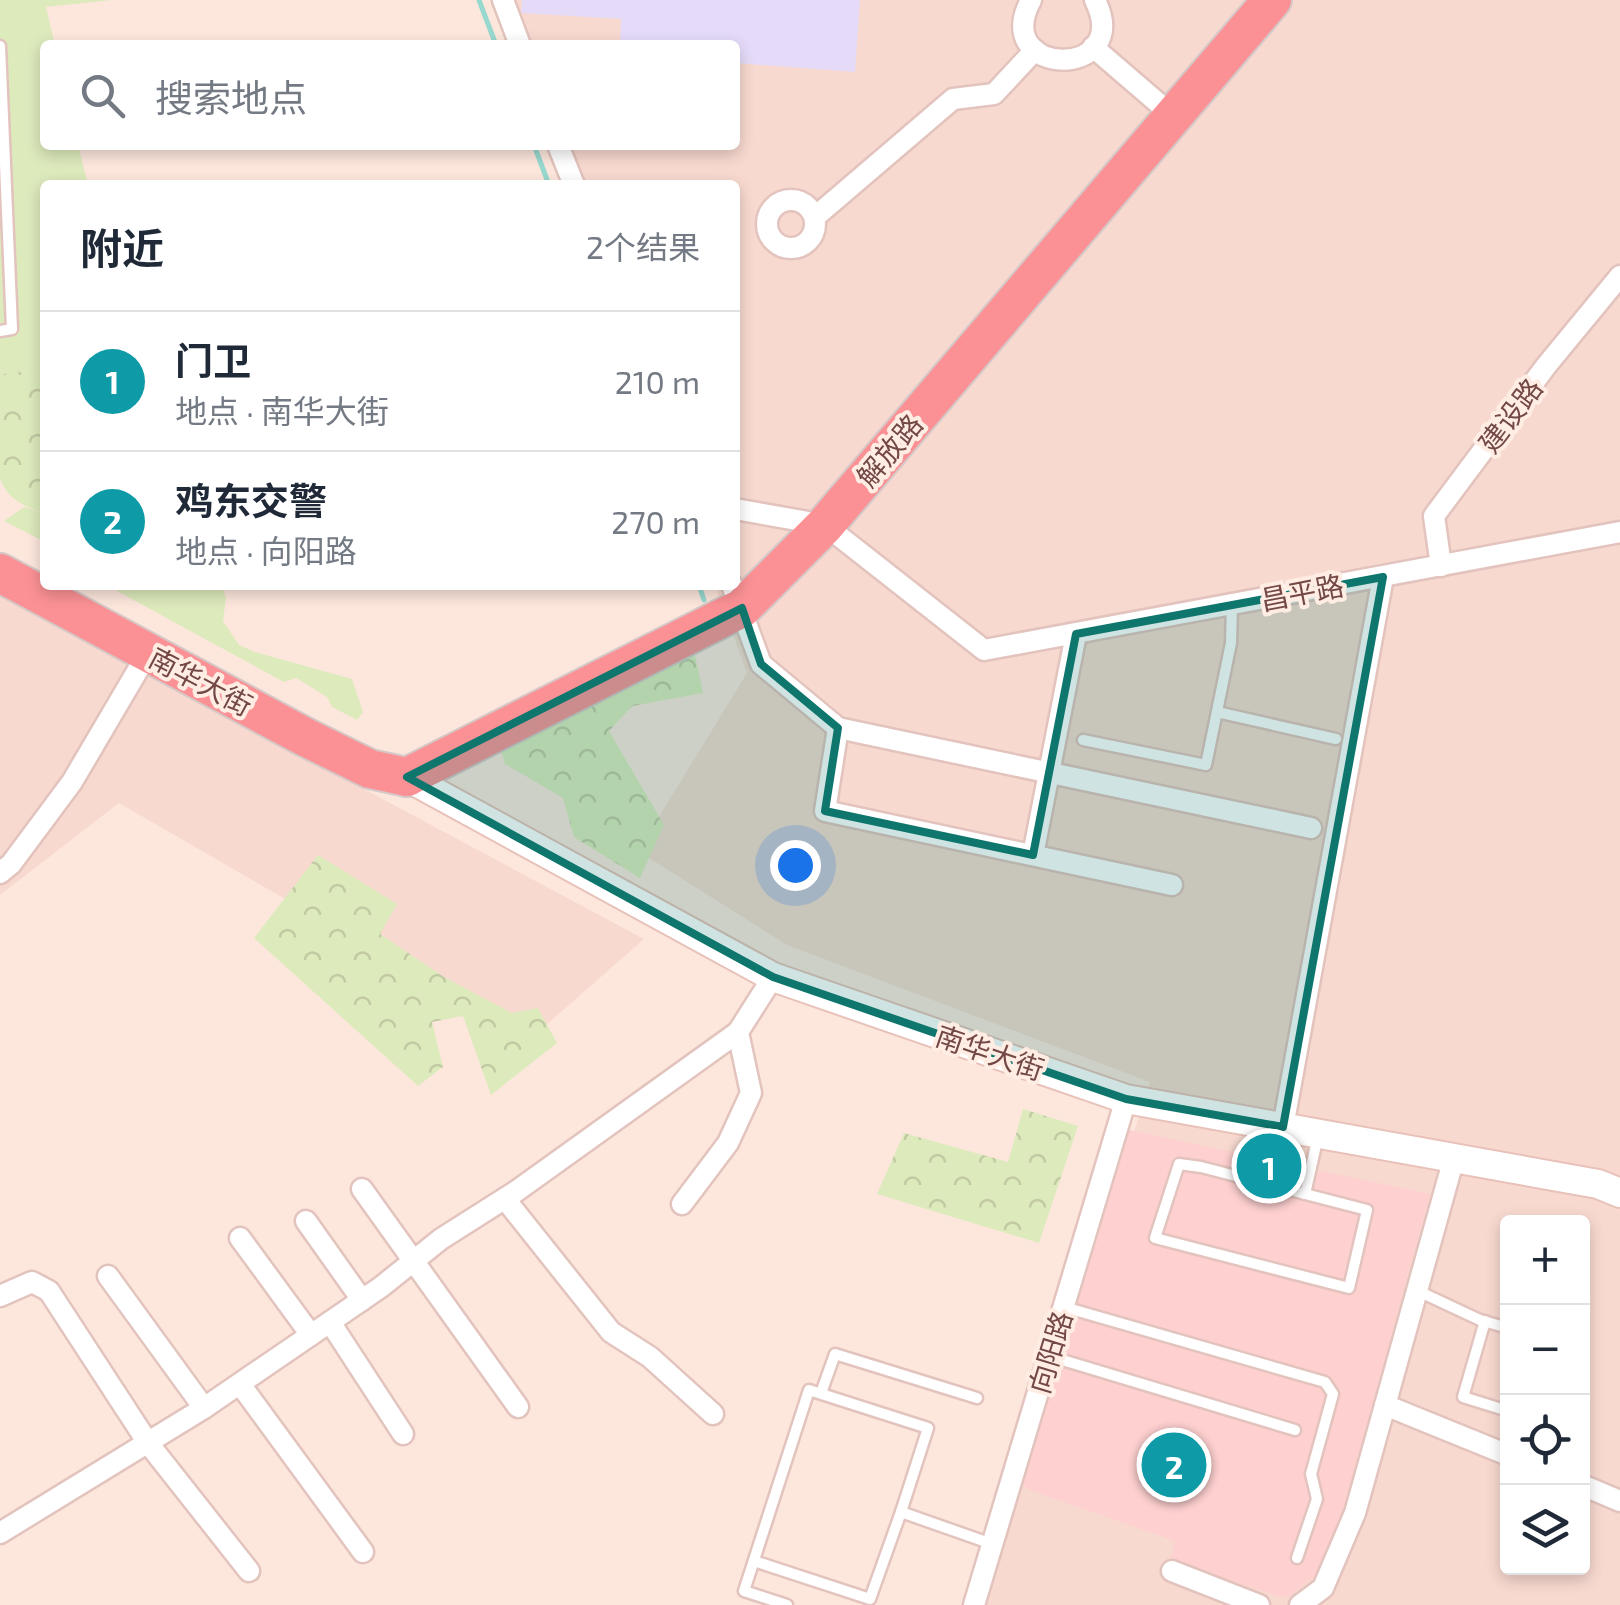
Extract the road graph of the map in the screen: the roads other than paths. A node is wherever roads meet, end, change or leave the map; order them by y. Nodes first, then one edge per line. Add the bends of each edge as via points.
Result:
1 (503, 0) edge
2 (1031, 0) edge
3 (1095, 0) edge
4 (1272, 0) edge
5 (518, 40) edge
6 (0, 46) edge
7 (1094, 46) junction
8 (1036, 50) junction
9 (1172, 115) junction
10 (560, 150) edge
11 (572, 180) edge
12 (815, 217) dead end
13 (1620, 276) edge
14 (0, 332) edge
15 (740, 510) edge
16 (825, 526) junction
17 (1620, 532) edge
18 (0, 556) edge
19 (1441, 566) junction
20 (0, 573) edge
21 (1384, 576) junction
22 (40, 577) edge
23 (62, 590) edge
24 (737, 597) edge
25 (1232, 605) junction
26 (1076, 634) junction
27 (151, 646) junction
28 (1217, 712) junction
29 (838, 728) junction
30 (1336, 739) dead end
31 (1083, 740) dead end
32 (1050, 773) junction
33 (407, 777) junction
34 (1311, 828) dead end
35 (1033, 855) junction
36 (0, 873) edge
37 (1172, 885) dead end
38 (773, 976) junction
39 (738, 1032) junction
40 (1126, 1098) junction
41 (1300, 1130) junction
42 (1454, 1158) junction
43 (362, 1189) dead end
44 (1284, 1189) junction
45 (1620, 1193) edge
46 (1305, 1194) junction
47 (505, 1199) junction
48 (682, 1204) dead end
49 (306, 1221) dead end
50 (240, 1238) dead end
51 (413, 1261) junction
52 (108, 1276) dead end
53 (1417, 1290) junction
54 (0, 1296) edge
55 (362, 1300) junction
56 (1064, 1306) junction
57 (1484, 1321) junction
58 (330, 1322) junction
59 (1500, 1326) edge
60 (312, 1334) junction
61 (1049, 1356) junction
62 (240, 1384) junction
63 (821, 1394) junction
64 (977, 1398) dead end
65 (1385, 1405) junction
66 (204, 1408) junction
67 (518, 1408) dead end
68 (1500, 1408) edge
69 (713, 1414) dead end
70 (1294, 1430) dead end
71 (402, 1434) dead end
72 (148, 1443) junction
73 (1500, 1452) edge
74 (1590, 1488) edge
75 (1620, 1500) edge
76 (901, 1512) junction
77 (0, 1533) edge
78 (992, 1544) junction
79 (363, 1552) dead end
80 (1297, 1558) dead end
81 (754, 1562) junction
82 (249, 1571) dead end
83 (1172, 1571) dead end
84 (787, 1605) edge
85 (974, 1605) edge
86 (1259, 1605) edge
87 (1300, 1605) edge

1 - 5 street
2 - 8 street via 1024,28
3 - 7 street via 1102,23
4 - 9 highway, 解放路
6 - 14 lane via 12,329
7 - 8 street via 1059,61
7 - 9 street
8 - 12 street via 994,94 953,100
9 - 16 highway, 解放路
10 - 11 street
13 - 19 street, 建设路 via 1434,516
15 - 16 street
16 - 24 highway, 解放路
16 - 26 street, 昌平路 via 984,650
17 - 19 street, 昌平路
18 - 22 highway
19 - 21 street, 昌平路
20 - 27 highway, 南华大街
21 - 25 street, 昌平路
21 - 41 street
23 - 27 highway, 南华大街
24 - 29 street via 761,664
24 - 33 highway, 解放路
25 - 26 street, 昌平路
25 - 28 lane
26 - 32 street
27 - 33 highway, 南华大街 via 370,769
27 - 36 street via 72,782
28 - 30 lane
28 - 31 lane via 1206,765
29 - 32 street
29 - 35 street via 825,811
32 - 34 street
32 - 35 street
33 - 38 main road, 南华大街
35 - 37 street
38 - 39 street
38 - 40 main road, 南华大街
39 - 47 street
39 - 48 street via 752,1093 728,1143
40 - 41 main road, 南华大街
40 - 56 street, 向阳路
41 - 42 main road, 南华大街
41 - 44 lane
41 - 46 lane
42 - 45 main road, 南华大街
42 - 53 street
43 - 51 street
44 - 46 lane
44 - 46 lane via 1178,1164 1155,1238 1348,1288 1367,1210
47 - 51 street
47 - 69 street via 612,1332
49 - 55 street
50 - 60 street
51 - 55 street
51 - 67 street
52 - 66 street
53 - 57 lane
53 - 65 street
54 - 72 street via 32,1282 49,1291
55 - 58 street
56 - 61 street, 向阳路
56 - 80 lane via 1325,1382 1333,1394 1310,1474 1317,1499
57 - 59 lane
57 - 68 lane via 1464,1397
58 - 60 street
58 - 71 street
60 - 62 street
61 - 70 lane
61 - 78 street, 向阳路
62 - 66 street
62 - 79 street
63 - 64 lane via 835,1354
63 - 76 lane via 928,1428
63 - 81 lane via 809,1390
65 - 73 street
65 - 87 street via 1355,1513 1323,1588
66 - 72 street
72 - 77 street
72 - 82 street
74 - 75 street
76 - 78 lane
76 - 81 lane via 870,1598
78 - 85 street, 向阳路
81 - 84 lane via 744,1591
83 - 86 street

